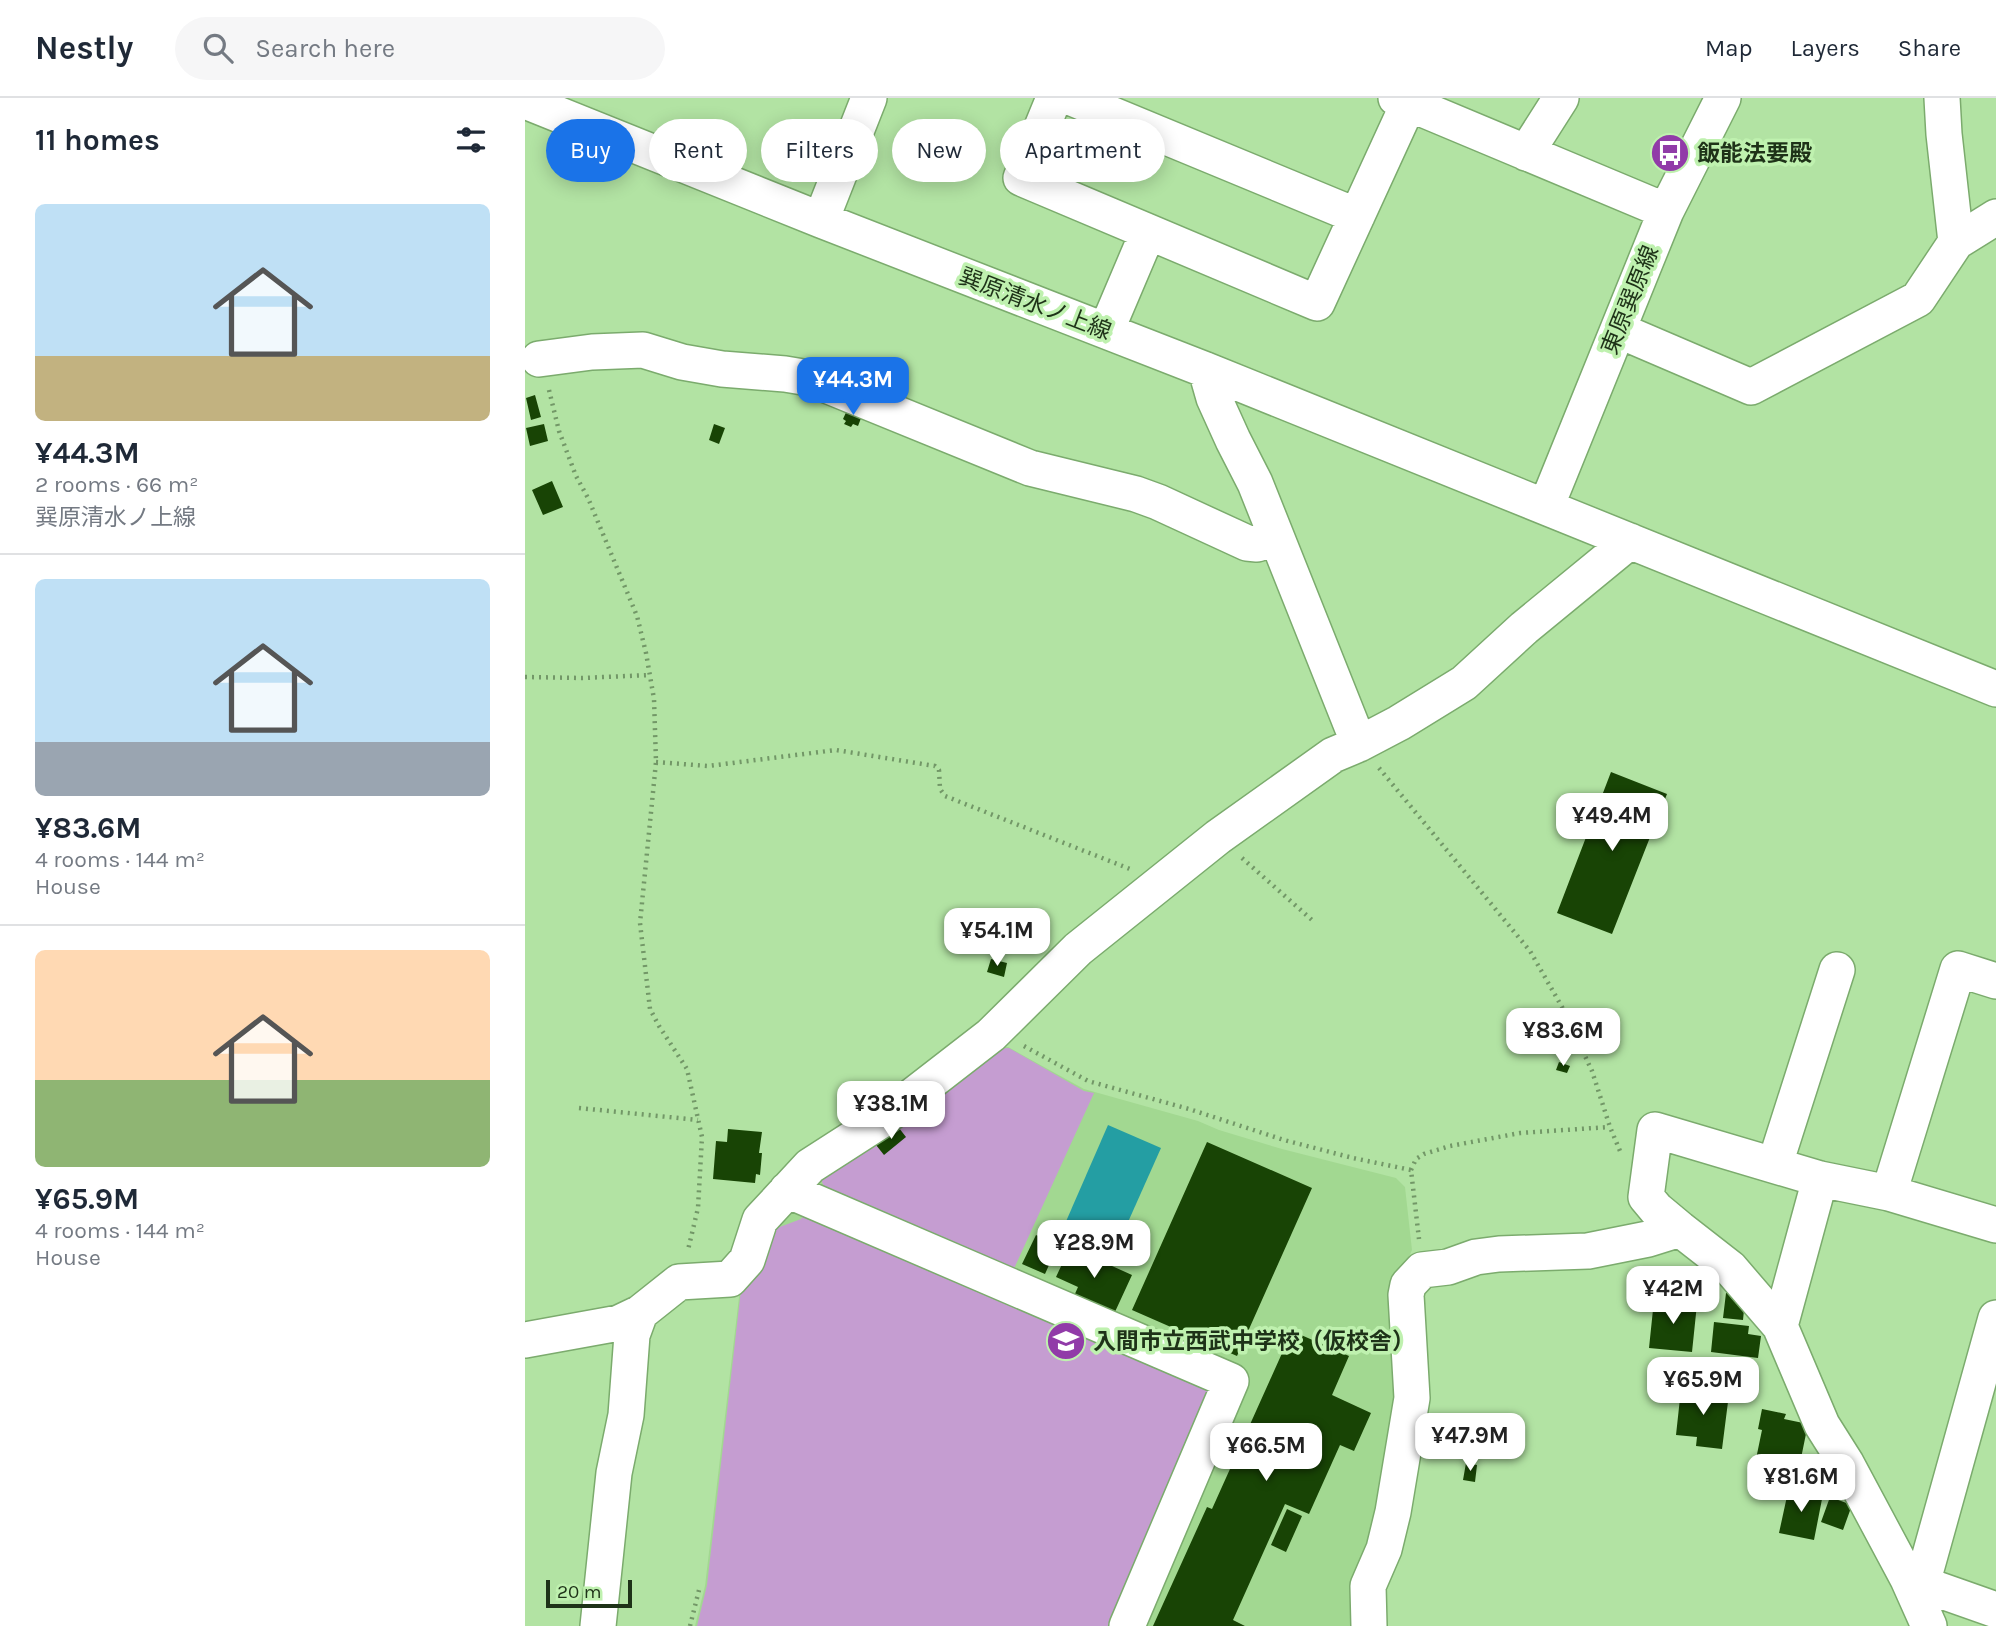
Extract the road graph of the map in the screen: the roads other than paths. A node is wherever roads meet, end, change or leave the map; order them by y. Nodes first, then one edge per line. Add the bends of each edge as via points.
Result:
1 (869, 98) edge
2 (1054, 98) edge
3 (1072, 98) edge
4 (1561, 98) edge
5 (1723, 98) edge
6 (1942, 98) edge
7 (1405, 100) edge
8 (525, 101) edge
9 (1527, 153) junction
10 (1666, 211) junction
11 (1357, 215) junction
12 (1996, 217) edge
13 (821, 220) junction
14 (1148, 232) junction
15 (1956, 242) junction
16 (1618, 330) junction
17 (1106, 331) junction
18 (539, 359) road end
19 (1206, 370) junction
20 (1546, 507) junction
21 (1276, 538) junction
22 (1630, 541) junction
23 (1996, 689) edge
24 (1359, 744) junction
25 (1837, 970) dead end
26 (1996, 981) edge
27 (1775, 1164) junction
28 (1820, 1179) junction
29 (787, 1191) junction
30 (1889, 1193) junction
31 (1996, 1225) edge
32 (1680, 1229) junction
33 (640, 1313) junction
34 (1996, 1318) edge
35 (1780, 1326) junction
36 (525, 1340) edge
37 (1915, 1582) junction
38 (1996, 1610) edge
39 (598, 1626) edge
40 (1127, 1626) edge
41 (1369, 1626) edge
42 (1929, 1626) edge

1 - 13 street
2 - 14 street via 1021,178
3 - 11 street
4 - 9 street
5 - 10 street, 東原巽原線
6 - 15 street
7 - 9 street
7 - 11 street
8 - 13 street, 巽原清水ノ上線
9 - 10 street
10 - 16 street, 東原巽原線
11 - 14 street via 1317,303
12 - 15 street
13 - 17 street, 巽原清水ノ上線
14 - 17 street
15 - 16 street via 1918,299 1751,387
16 - 20 street, 東原巽原線
17 - 19 street, 巽原清水ノ上線
18 - 21 street via 643,350 709,367 809,378 1030,468 1158,502 1247,543
19 - 20 street, 巽原清水ノ上線
19 - 21 street
20 - 22 street, 巽原清水ノ上線
21 - 24 street
22 - 23 street, 巽原清水ノ上線
22 - 24 street via 1464,683
24 - 29 street via 1333,755 1218,837 1078,949 991,1035 880,1121 810,1166
25 - 27 street
26 - 30 street via 1958,969
27 - 28 street
27 - 32 street via 1655,1130 1646,1197
28 - 30 street
28 - 35 street
29 - 33 street via 760,1220 747,1260 730,1279 680,1282
29 - 40 street via 1231,1381
30 - 31 street
32 - 35 street via 1730,1268
32 - 41 street via 1588,1251 1476,1257 1422,1270 1408,1284 1412,1398 1393,1512 1368,1586
33 - 36 street via 619,1323
33 - 39 street via 632,1335
34 - 37 street
35 - 37 street via 1822,1426
37 - 38 street
37 - 42 street

